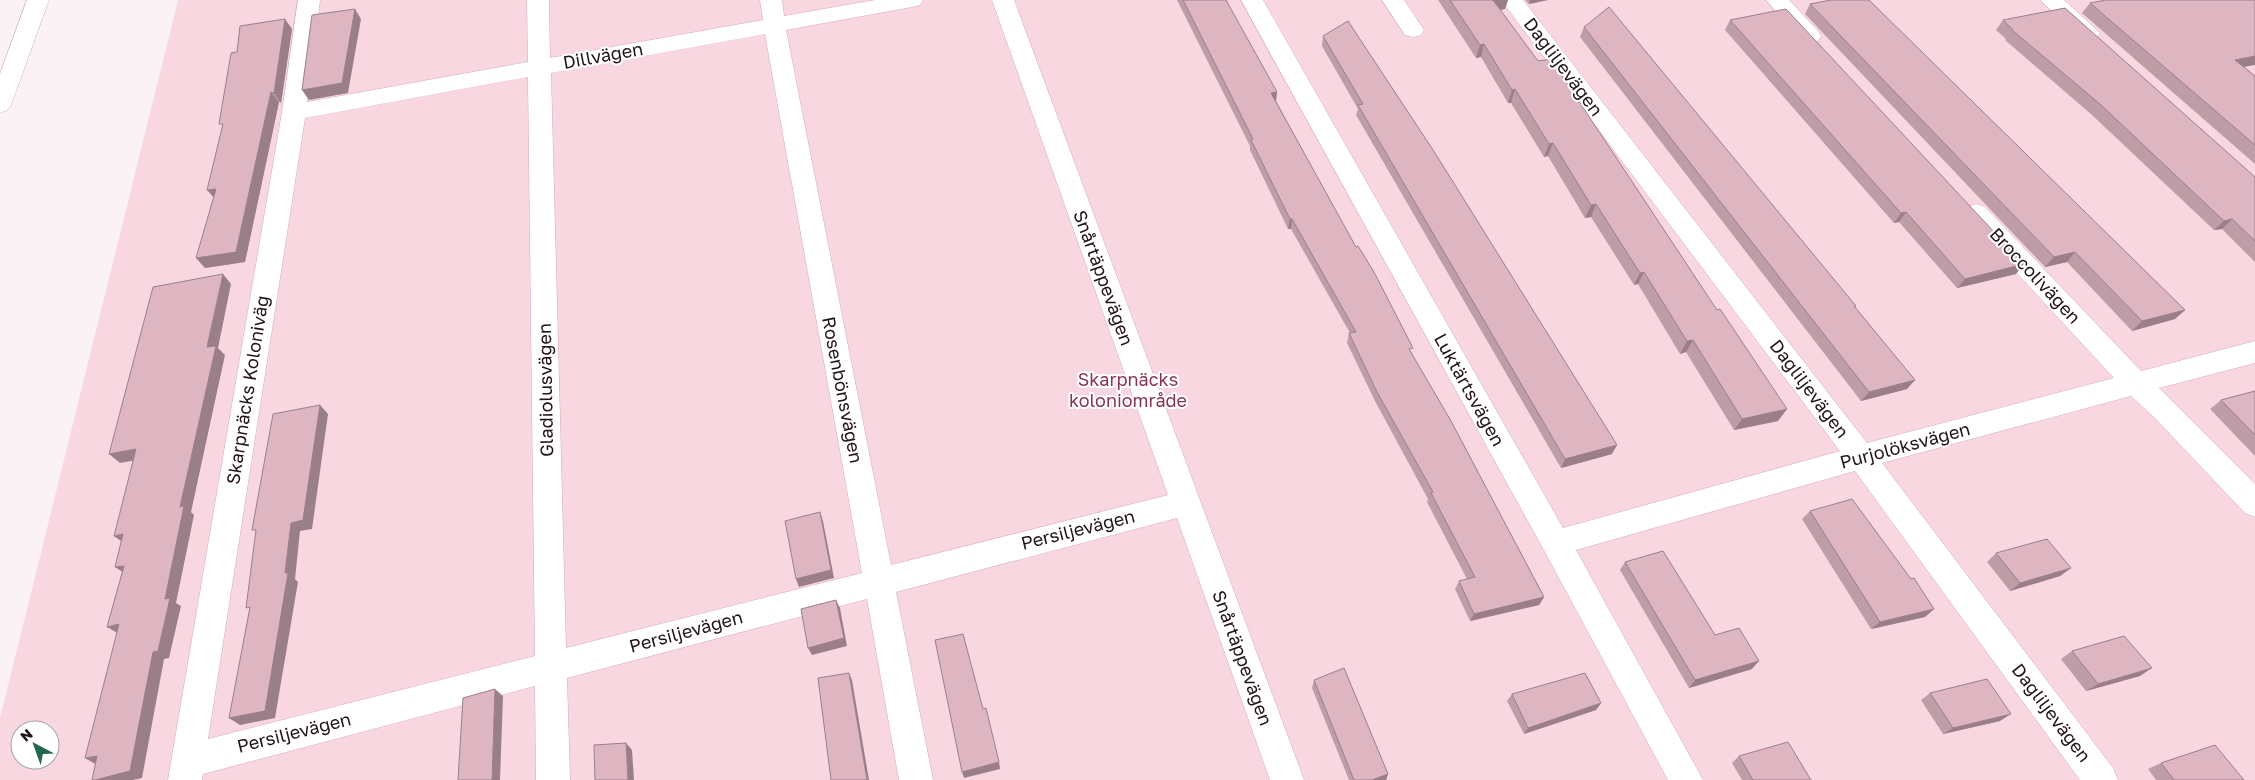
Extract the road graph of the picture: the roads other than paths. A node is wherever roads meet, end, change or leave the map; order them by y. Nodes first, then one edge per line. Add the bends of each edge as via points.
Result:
1 (38, 0) edge
2 (309, 0) edge
3 (538, 0) edge
4 (912, 0) edge
5 (1003, 0) edge
6 (1252, 0) edge
7 (1394, 0) edge
8 (1512, 0) edge
9 (1777, 0) edge
10 (2052, 0) edge
11 (773, 12) edge
12 (1413, 30) dead end
13 (2102, 45) edge
14 (1824, 51) edge
15 (540, 68) junction
16 (0, 105) edge
17 (294, 112) junction
18 (1960, 196) edge
19 (2255, 352) edge
20 (2137, 385) junction
21 (1861, 457) junction
22 (1184, 502) junction
23 (2255, 504) edge
24 (1556, 543) junction
25 (878, 582) junction
26 (550, 667) junction
27 (186, 770) edge
28 (553, 780) edge
29 (916, 780) edge
30 (1287, 780) edge
31 (1686, 780) edge
32 (2101, 780) edge

1 - 16 street
2 - 17 street, Skarpnäcks Koloniväg
3 - 15 street, Gladiolusvägen
4 - 11 street, Dillvägen
5 - 22 street, Snårtäppevägen
6 - 24 street, Luktärtsvägen
7 - 12 street
8 - 21 street, Dagliljevägen
9 - 14 street
10 - 13 street
11 - 15 street, Dillvägen
11 - 25 street, Rosenbönsvägen
15 - 17 street, Dillvägen
15 - 26 street, Gladiolusvägen
17 - 27 street, Skarpnäcks Koloniväg
18 - 20 street, Broccolivägen
19 - 20 street, Purjolöksvägen
20 - 21 street, Purjolöksvägen
20 - 23 street, Broccolivägen
21 - 24 street, Purjolöksvägen
21 - 32 street, Dagliljevägen
22 - 25 street, Persiljevägen
22 - 30 street, Snårtäppevägen
24 - 31 street, Luktärtsvägen
25 - 26 street, Persiljevägen
25 - 29 street, Rosenbönsvägen
26 - 27 street, Persiljevägen
26 - 28 street, Gladiolusvägen

